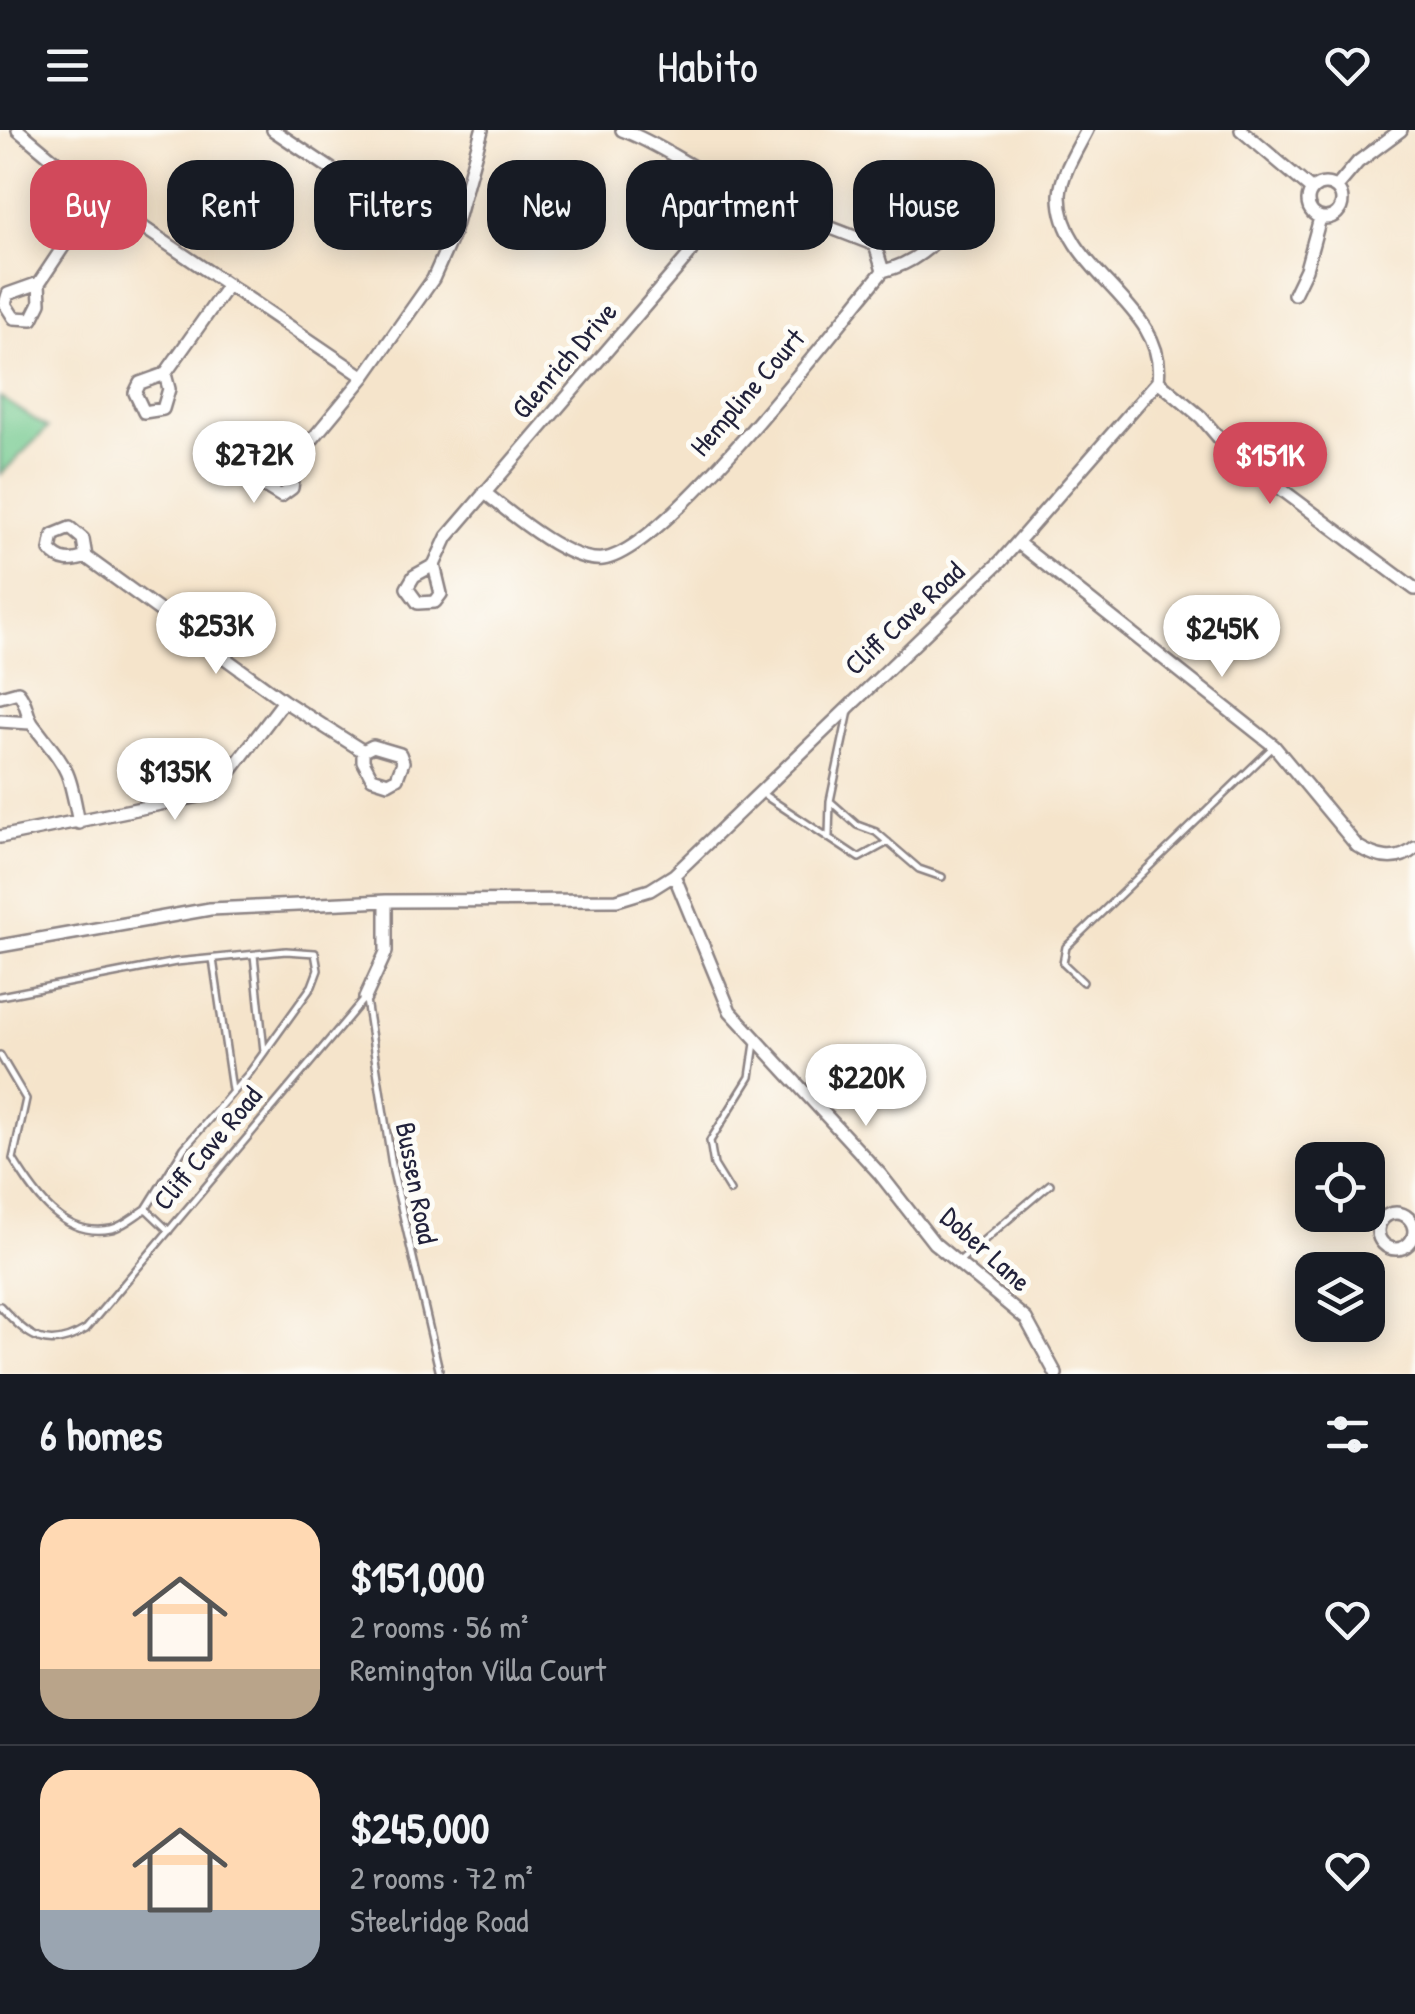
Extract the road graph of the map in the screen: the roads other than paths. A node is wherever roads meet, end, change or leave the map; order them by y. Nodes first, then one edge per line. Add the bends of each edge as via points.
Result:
1 (18, 130) edge
2 (273, 130) edge
3 (482, 130) edge
4 (622, 130) edge
5 (1087, 130) edge
6 (1241, 130) edge
7 (1402, 130) edge
8 (54, 160) edge
9 (318, 160) edge
10 (678, 160) edge
11 (467, 182) edge
12 (1336, 188) junction
13 (1312, 190) junction
14 (1320, 218) junction
15 (147, 230) edge
16 (60, 250) edge
17 (445, 250) edge
18 (691, 250) edge
19 (877, 250) edge
20 (923, 250) edge
21 (884, 271) junction
22 (38, 283) dead end
23 (228, 284) junction
24 (1294, 294) dead end
25 (165, 374) dead end
26 (364, 377) junction
27 (1158, 382) junction
28 (296, 459) dead end
29 (484, 492) junction
30 (1018, 543) junction
31 (86, 557) dead end
32 (434, 565) dead end
33 (1415, 589) edge
34 (0, 697) edge
35 (284, 701) junction
36 (851, 703) junction
37 (0, 721) edge
38 (30, 723) junction
39 (1274, 746) junction
40 (363, 750) dead end
41 (759, 791) junction
42 (830, 801) junction
43 (79, 823) junction
44 (0, 836) edge
45 (830, 836) junction
46 (888, 842) junction
47 (1415, 848) edge
48 (674, 874) junction
49 (942, 877) dead end
50 (386, 901) junction
51 (0, 946) edge
52 (254, 955) junction
53 (213, 959) junction
54 (1083, 982) dead end
55 (0, 996) edge
56 (365, 998) junction
57 (755, 1043) junction
58 (264, 1052) junction
59 (0, 1055) edge
60 (232, 1092) junction
61 (1050, 1184) dead end
62 (730, 1191) dead end
63 (146, 1209) junction
64 (170, 1231) junction
65 (956, 1264) junction
66 (0, 1306) edge
67 (440, 1374) edge
68 (1056, 1374) edge

1 - 8 street
2 - 9 street
3 - 11 street
4 - 10 street
5 - 27 street via 1060,193 1067,227 1156,344
6 - 13 street
7 - 12 street via 1358,162
12 - 13 street via 1323,184
12 - 14 street via 1342,206 1333,217
13 - 14 street via 1308,203
14 - 24 street
15 - 23 street
16 - 22 street
17 - 26 street via 433,279
18 - 29 street, Glenrich Drive
19 - 21 street
20 - 21 street, Hempline Court via 908,265
21 - 29 street, Hempline Court via 750,431 644,541 602,559 587,557 534,531
23 - 25 street
23 - 26 street
26 - 28 street
27 - 30 street, Cliff Cave Road
27 - 33 street via 1230,451
29 - 32 street, Glenrich Drive via 447,537
30 - 36 street, Cliff Cave Road
30 - 39 street
31 - 35 street
34 - 38 street via 18,692
35 - 40 street
35 - 43 street via 214,792
36 - 41 street, Cliff Cave Road
36 - 42 lane
37 - 38 street
38 - 43 street via 68,766
39 - 47 street via 1358,846 1392,858
39 - 54 lane via 1066,947 1063,963
41 - 45 lane
41 - 48 street, Cliff Cave Road
42 - 45 lane
42 - 46 lane
43 - 44 street
45 - 46 lane via 859,858
46 - 49 lane via 919,869
48 - 50 street, Cliff Cave Road via 618,900
48 - 57 street, Dober Lane via 721,997
50 - 51 street, Cliff Cave Road via 210,908
50 - 56 street, Cliff Cave Road via 386,952
52 - 53 lane
52 - 58 lane
52 - 58 lane via 311,950 317,963 312,986
53 - 55 lane
53 - 60 lane
56 - 64 lane, Cliff Cave Road
56 - 67 lane, Bussen Road via 393,1172
57 - 62 lane via 750,1077 710,1141 714,1165
57 - 65 street, Dober Lane
58 - 60 lane
59 - 63 lane via 26,1099 13,1160 36,1196 71,1226 112,1229
60 - 63 lane via 184,1148
61 - 65 lane
63 - 64 lane
64 - 66 lane, Cliff Cave Road via 86,1329 66,1341 38,1340
65 - 68 street, Dober Lane via 1026,1320

